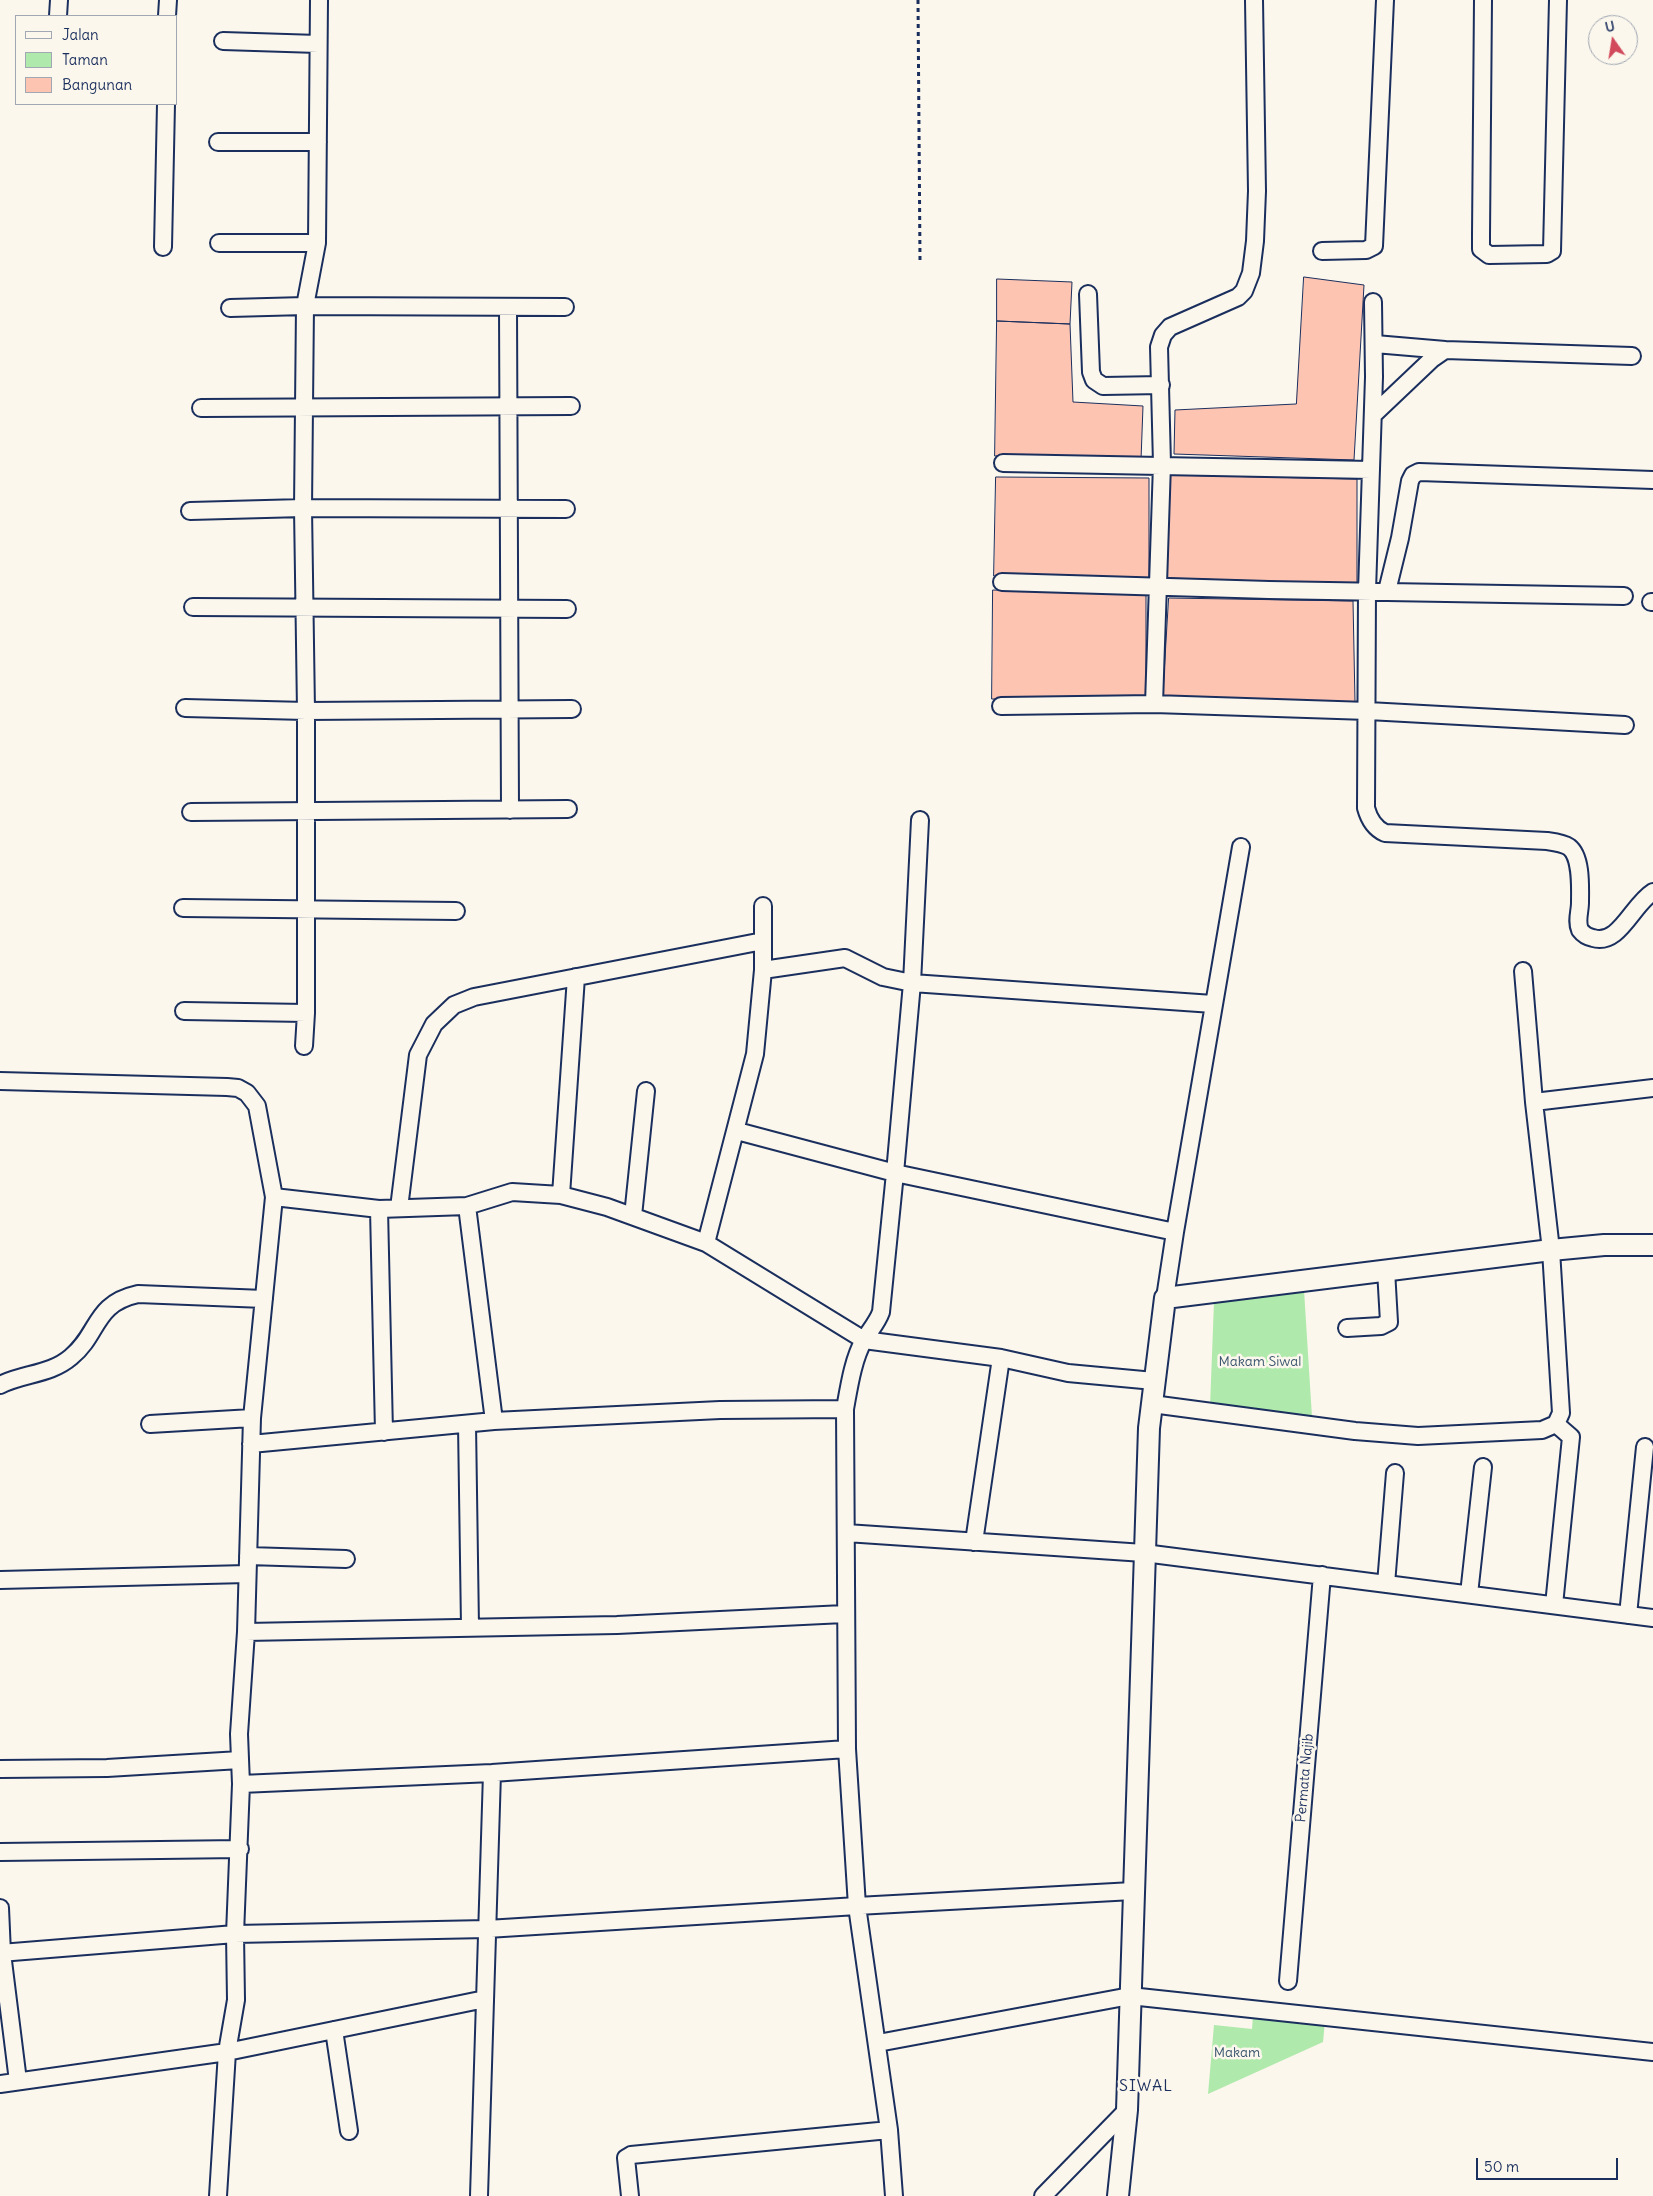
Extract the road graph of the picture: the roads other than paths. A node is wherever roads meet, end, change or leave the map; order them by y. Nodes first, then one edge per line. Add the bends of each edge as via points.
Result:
1 (59, 0) edge
2 (168, 0) edge
3 (318, 0) edge
4 (1254, 0) edge
5 (1385, 0) edge
6 (1483, 0) edge
7 (1558, 0) edge
8 (58, 15) edge
9 (167, 15) edge
10 (223, 41) dead end
11 (318, 44) junction
12 (166, 105) edge
13 (218, 142) dead end
14 (318, 142) junction
15 (219, 243) dead end
16 (317, 243) junction
17 (163, 247) dead end
18 (1322, 252) dead end
19 (1088, 294) dead end
20 (1373, 302) dead end
21 (305, 306) junction
22 (508, 307) junction
23 (565, 307) dead end
24 (230, 308) dead end
25 (1375, 344) junction
26 (1445, 350) junction
27 (1632, 356) dead end
28 (1161, 385) junction
29 (305, 406) junction
30 (509, 406) junction
31 (570, 406) dead end
32 (201, 408) dead end
33 (1373, 415) junction
34 (1003, 462) dead end
35 (1162, 464) junction
36 (1371, 470) junction
37 (1653, 480) edge
38 (303, 508) junction
39 (509, 509) junction
40 (566, 509) dead end
41 (190, 511) dead end
42 (1002, 582) dead end
43 (1159, 586) junction
44 (1367, 591) junction
45 (1387, 591) junction
46 (1624, 596) dead end
47 (192, 607) dead end
48 (306, 608) junction
49 (509, 609) junction
50 (567, 609) dead end
51 (1154, 704) junction
52 (1001, 706) dead end
53 (185, 708) dead end
54 (510, 710) junction
55 (572, 710) dead end
56 (306, 711) junction
57 (1368, 711) junction
58 (1625, 725) dead end
59 (568, 809) dead end
60 (510, 810) junction
61 (191, 812) dead end
62 (305, 812) junction
63 (920, 820) dead end
64 (1241, 847) dead end
65 (1653, 892) edge
66 (763, 906) dead end
67 (183, 908) dead end
68 (305, 909) junction
69 (456, 911) dead end
70 (763, 942) junction
71 (763, 970) junction
72 (1523, 971) dead end
73 (576, 977) junction
74 (912, 982) junction
75 (1213, 1004) junction
76 (184, 1010) dead end
77 (306, 1013) junction
78 (304, 1046) dead end
79 (0, 1080) edge
80 (1653, 1088) edge
81 (646, 1091) dead end
82 (1534, 1102) junction
83 (737, 1131) junction
84 (895, 1173) junction
85 (273, 1190) junction
86 (561, 1195) junction
87 (467, 1206) junction
88 (399, 1208) junction
89 (380, 1209) junction
90 (632, 1216) junction
91 (1175, 1232) junction
92 (706, 1243) junction
93 (1653, 1245) edge
94 (1551, 1250) junction
95 (1386, 1270) junction
96 (1164, 1298) junction
97 (264, 1299) junction
98 (1347, 1328) dead end
99 (864, 1340) junction
100 (1001, 1358) junction
101 (1154, 1381) junction
102 (0, 1384) edge
103 (1152, 1404) junction
104 (845, 1409) junction
105 (252, 1418) junction
106 (494, 1421) junction
107 (150, 1424) dead end
108 (467, 1424) junction
109 (1556, 1424) junction
110 (384, 1432) junction
111 (251, 1444) junction
112 (1645, 1447) dead end
113 (1483, 1467) dead end
114 (1395, 1473) dead end
115 (846, 1533) junction
116 (974, 1542) junction
117 (1144, 1553) junction
118 (248, 1556) junction
119 (346, 1559) dead end
120 (247, 1574) junction
121 (1322, 1576) junction
122 (0, 1580) edge
123 (1386, 1584) junction
124 (1469, 1594) junction
125 (1554, 1605) junction
126 (844, 1614) junction
127 (1628, 1615) junction
128 (1653, 1618) edge
129 (470, 1627) junction
130 (246, 1632) junction
131 (847, 1749) junction
132 (240, 1760) junction
133 (0, 1769) edge
134 (492, 1773) junction
135 (242, 1784) junction
136 (240, 1849) junction
137 (0, 1852) edge
138 (1133, 1891) junction
139 (857, 1906) junction
140 (0, 1908) edge
141 (488, 1929) junction
142 (235, 1934) junction
143 (1, 1953) edge
144 (1288, 1981) dead end
145 (1130, 1996) junction
146 (485, 1999) junction
147 (334, 2030) junction
148 (878, 2043) junction
149 (227, 2052) junction
150 (1653, 2052) edge
151 (18, 2081) junction
152 (0, 2084) edge
153 (1127, 2110) junction
154 (889, 2130) junction
155 (349, 2132) dead end
156 (218, 2196) edge
157 (479, 2196) edge
158 (630, 2196) edge
159 (894, 2196) edge
160 (1043, 2196) edge
161 (1118, 2196) edge

1 - 8 street
2 - 9 street
3 - 11 street
4 - 28 street via 1257,191 1250,273 1244,291 1238,297 1166,330 1160,348
5 - 18 street via 1374,246 1366,250
6 - 7 street via 1482,249 1488,255 1507,255 1547,254 1554,246
10 - 11 street
11 - 14 street
12 - 17 street
13 - 14 street
14 - 16 street
15 - 16 street
16 - 21 street
19 - 28 street via 1094,380 1103,386
20 - 25 street
21 - 22 street
21 - 24 street
21 - 29 street
22 - 23 street
22 - 30 street
25 - 26 street
25 - 33 street
26 - 27 street
26 - 33 street
28 - 35 street
29 - 30 street
29 - 32 street
29 - 38 street
30 - 31 street
30 - 39 street
33 - 36 street
34 - 35 street
35 - 36 street
35 - 43 street
36 - 44 street
37 - 45 street via 1419,472 1410,481
38 - 39 street
38 - 41 street
38 - 48 street
39 - 40 street
39 - 49 street
42 - 43 street
43 - 44 street
43 - 51 street
44 - 45 street
44 - 57 street
45 - 46 street
47 - 48 street
48 - 49 street
48 - 56 street
49 - 50 street
49 - 54 street
51 - 52 street
51 - 57 street
53 - 56 street
54 - 55 street
54 - 56 street
54 - 60 street
56 - 62 street
57 - 58 street
57 - 65 street via 1366,808 1369,818 1380,831 1561,843 1574,853 1580,903 1578,922 1581,931 1590,938 1612,937 1641,900
59 - 60 street
60 - 62 street
61 - 62 street
62 - 68 street
63 - 74 street
64 - 75 street
66 - 70 street
67 - 68 street
68 - 69 street
68 - 77 street
70 - 71 street
70 - 73 street
71 - 74 street via 845,958 883,977
71 - 83 street via 755,1054
72 - 82 street
73 - 86 street
73 - 88 street via 465,1000 434,1024 417,1060
74 - 75 street
74 - 84 street
75 - 91 street
76 - 77 street
77 - 78 street
79 - 85 street via 238,1088 254,1099 258,1106
80 - 82 street
81 - 90 street
82 - 94 street
83 - 84 street
83 - 92 street
84 - 91 street
84 - 99 street via 881,1312
85 - 89 street
85 - 97 street
86 - 87 street via 512,1192
86 - 90 street
87 - 88 street
87 - 106 street
88 - 89 street
89 - 110 street
90 - 92 street
91 - 96 street
92 - 99 street
93 - 94 street
94 - 95 street
94 - 109 street via 1561,1413
95 - 96 street
95 - 98 street via 1389,1322 1381,1326
96 - 101 street
97 - 102 street via 138,1294 121,1297 99,1316 85,1342 71,1357 50,1371
97 - 105 street
99 - 100 street
99 - 104 street via 849,1385
100 - 101 street via 1068,1373
100 - 116 street
101 - 103 street
103 - 109 street via 1355,1432 1418,1436 1542,1430
103 - 117 street
104 - 106 street via 720,1410
104 - 115 street
105 - 107 street
105 - 111 street
106 - 108 street
108 - 110 street
108 - 129 street
109 - 125 street via 1571,1437
110 - 111 street
111 - 118 street
112 - 127 street
113 - 124 street
114 - 123 street
115 - 116 street
115 - 126 street
116 - 117 street
117 - 121 street
117 - 138 street
118 - 119 street
118 - 120 street
120 - 122 street
120 - 130 street
121 - 123 street
121 - 144 street, Permata Najib
123 - 124 street
124 - 125 street
125 - 127 street
126 - 129 street via 617,1625
126 - 131 street
127 - 128 street
129 - 130 street
130 - 132 street
131 - 134 street
131 - 139 street
132 - 133 street via 107,1768
132 - 135 street
134 - 135 street
134 - 141 street
135 - 136 street
136 - 137 street
136 - 142 street
138 - 139 street
138 - 145 street
139 - 141 street
139 - 148 street
140 - 143 street
141 - 142 street
141 - 146 street
142 - 143 street
142 - 149 street via 236,2000
143 - 151 street
145 - 148 street
145 - 150 street
145 - 153 street
146 - 147 street
146 - 157 street
147 - 149 street
147 - 155 street
148 - 154 street
149 - 151 street
149 - 156 street
151 - 152 street
153 - 160 street
153 - 161 street
154 - 158 street via 631,2155 625,2164
154 - 159 street

